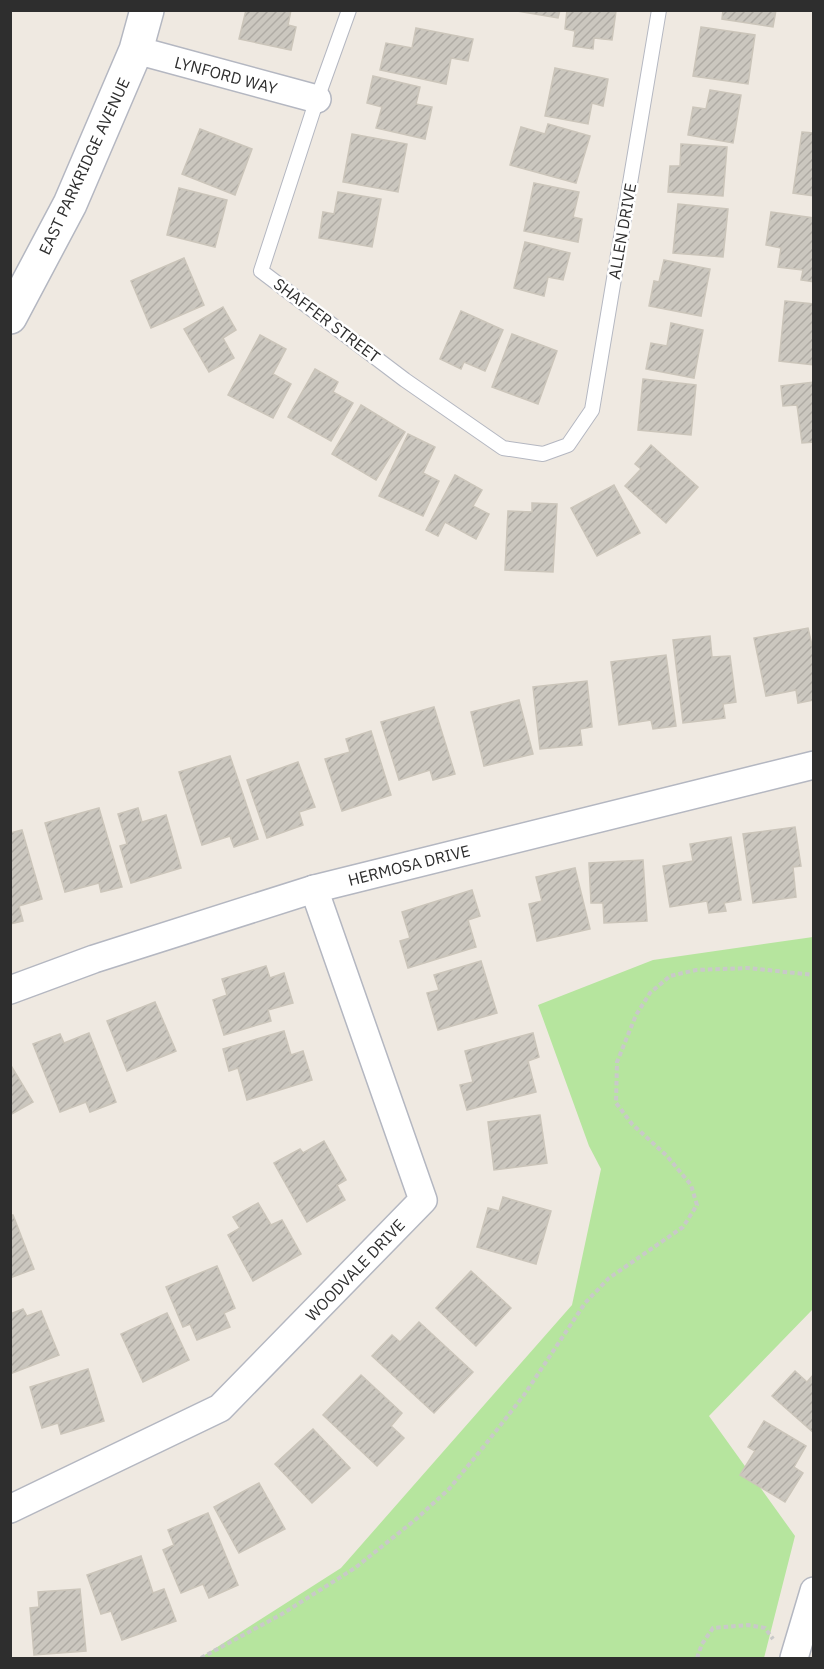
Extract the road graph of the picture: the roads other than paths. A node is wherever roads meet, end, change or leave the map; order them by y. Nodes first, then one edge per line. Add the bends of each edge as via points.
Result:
1 (147, 10) edge
2 (349, 10) edge
3 (659, 10) edge
4 (136, 50) junction
5 (317, 99) junction
6 (10, 316) edge
7 (568, 445) joint
8 (813, 765) edge
9 (314, 889) junction
10 (10, 990) edge
11 (10, 1509) edge
12 (813, 1591) edge
13 (785, 1651) edge

1 - 4 main road, EAST PARKRIDGE AVENUE
2 - 5 lane, SHAFFER STREET
3 - 7 lane, ALLEN DRIVE via 592,410
4 - 5 street, LYNFORD WAY
4 - 6 main road, EAST PARKRIDGE AVENUE via 70,204
5 - 7 lane, SHAFFER STREET via 261,271 503,448 543,454
8 - 9 street, HERMOSA DRIVE
9 - 10 street, HERMOSA DRIVE
9 - 11 street, WOODVALE DRIVE via 423,1200 220,1408
12 - 13 street

